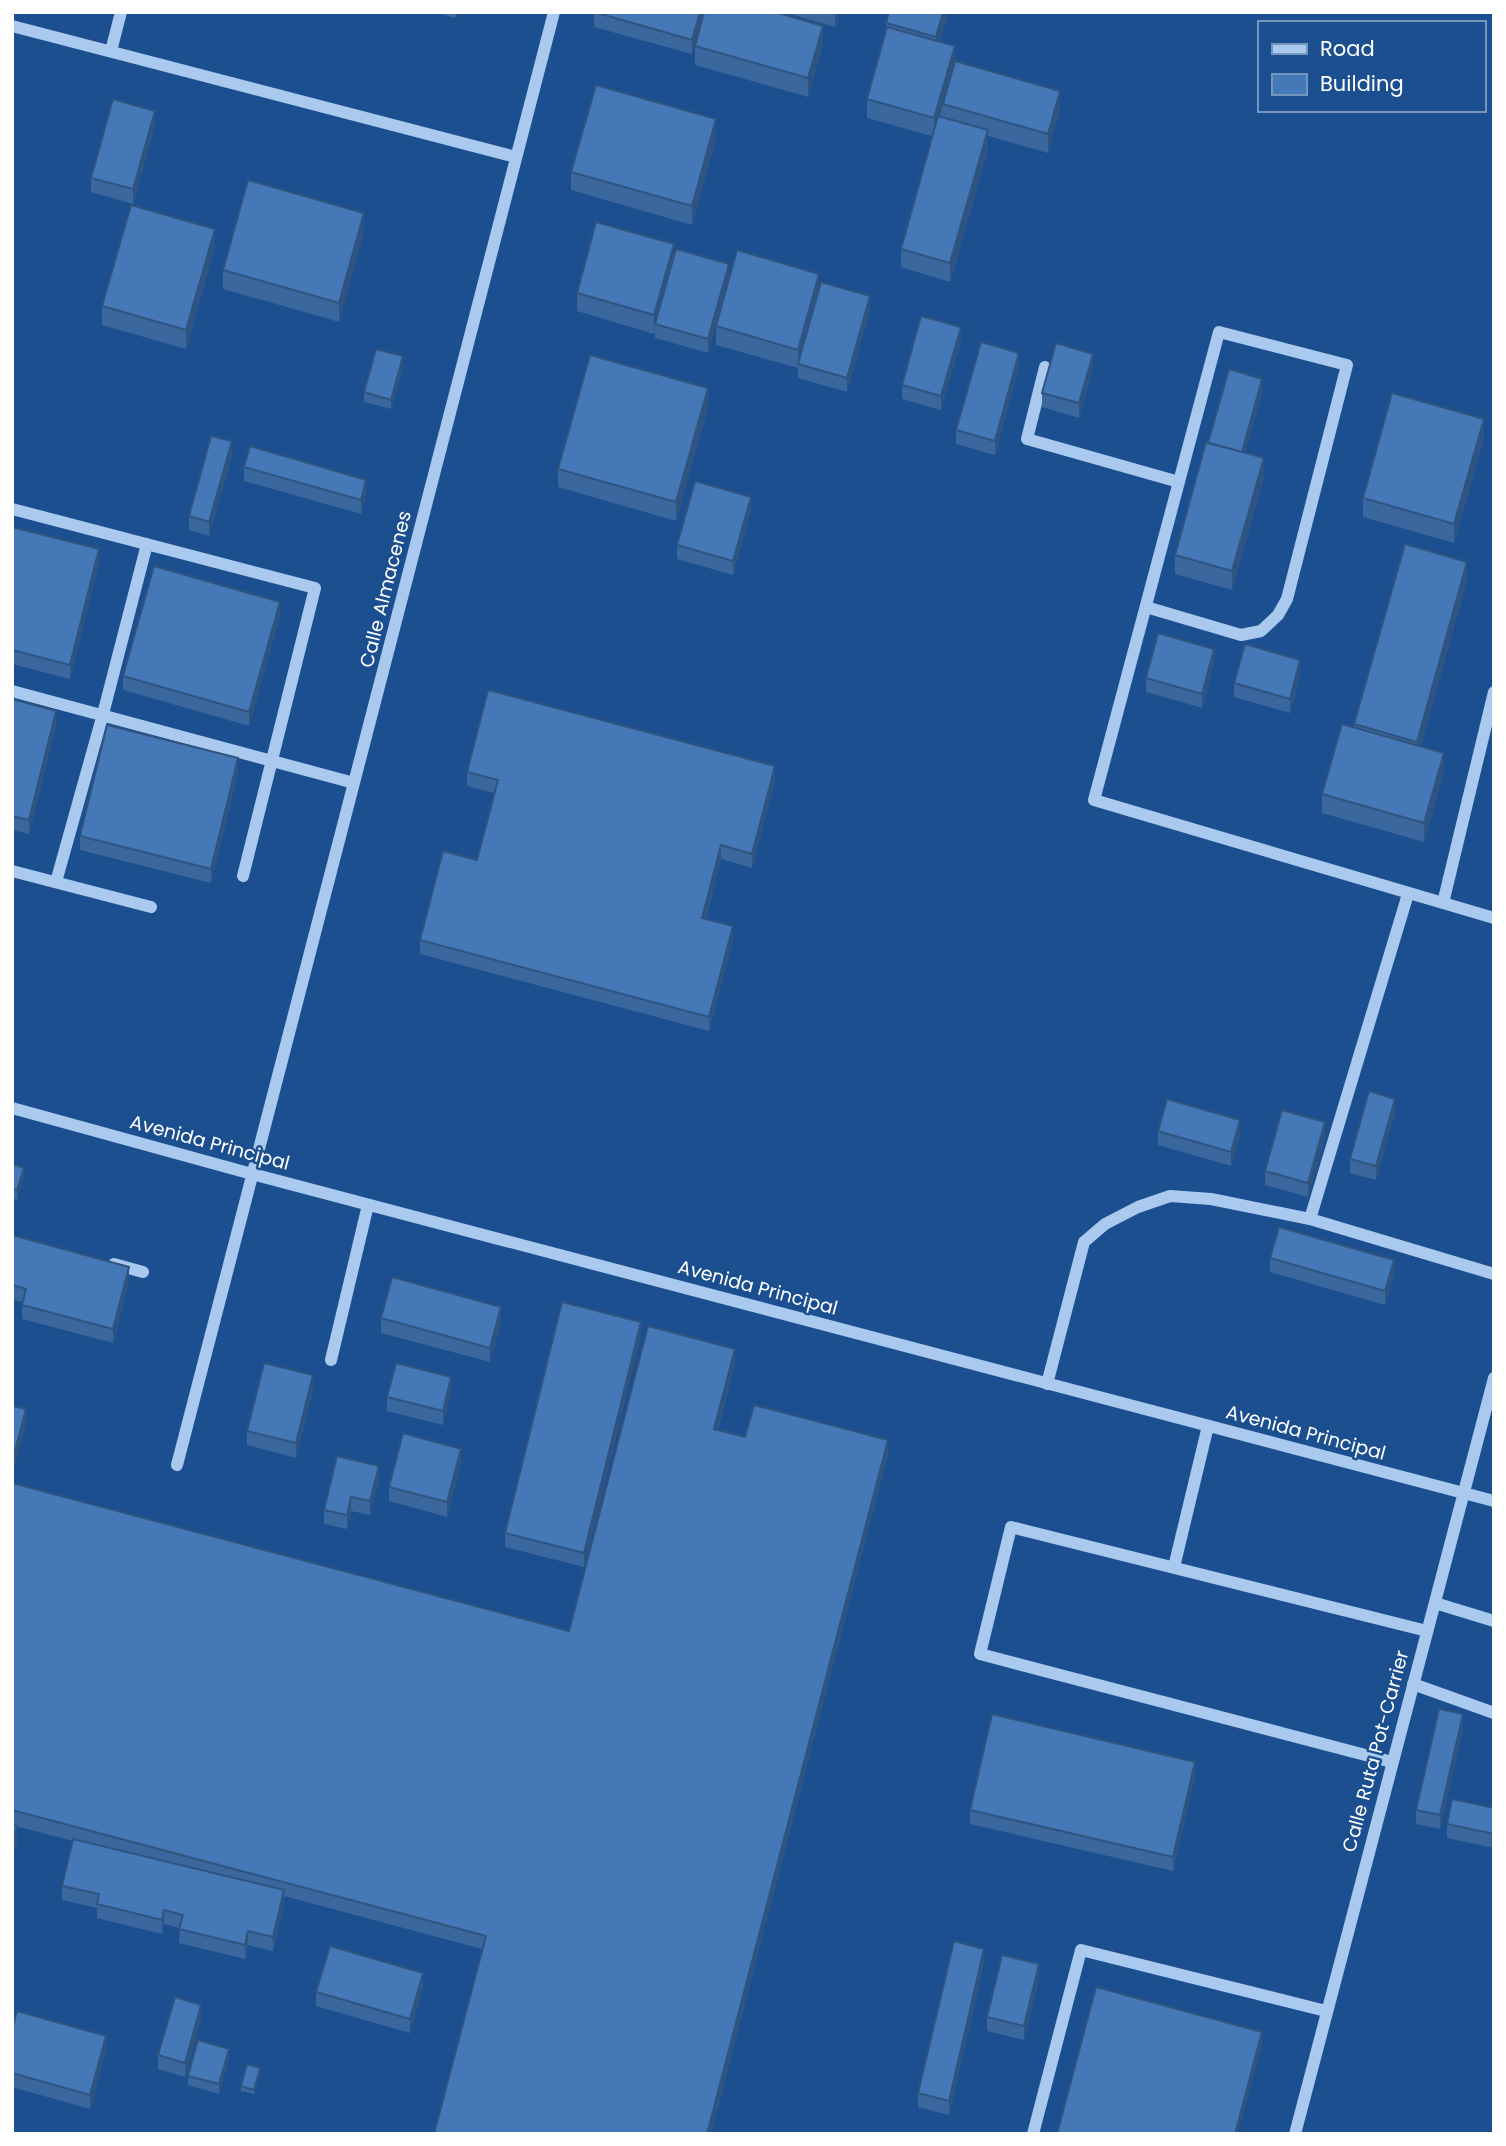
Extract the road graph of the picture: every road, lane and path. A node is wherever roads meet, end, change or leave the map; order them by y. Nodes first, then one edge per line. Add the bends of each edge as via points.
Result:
1 (121, 12) edge
2 (554, 12) edge
3 (12, 26) edge
4 (111, 51) junction
5 (516, 157) junction
6 (1045, 367) dead end
7 (1179, 482) junction
8 (12, 509) edge
9 (147, 544) junction
10 (1146, 607) junction
11 (12, 691) edge
12 (1494, 692) edge
13 (103, 714) junction
14 (272, 760) junction
15 (354, 783) junction
16 (12, 871) edge
17 (243, 876) dead end
18 (56, 882) junction
19 (1408, 894) junction
20 (1443, 903) junction
21 (150, 907) dead end
22 (1494, 918) edge
23 (12, 1108) edge
24 (253, 1174) junction
25 (368, 1205) junction
26 (1310, 1219) junction
27 (104, 1261) edge
28 (143, 1272) dead end
29 (1494, 1273) edge
30 (331, 1360) dead end
31 (1494, 1378) edge
32 (1048, 1384) junction
33 (1208, 1426) junction
34 (177, 1465) dead end
35 (1463, 1493) junction
36 (1494, 1501) edge
37 (1174, 1567) junction
38 (1436, 1603) junction
39 (1494, 1621) edge
40 (1427, 1631) junction
41 (1413, 1684) junction
42 (1494, 1713) edge
43 (1392, 1762) junction
44 (1326, 2011) junction
45 (1032, 2134) edge
46 (1295, 2134) edge

1 - 4 street
2 - 5 street, Calle Almacenes
3 - 4 street
4 - 5 street
5 - 15 street, Calle Almacenes
6 - 7 street via 1027,439
7 - 10 street
7 - 10 street via 1219,332 1347,365 1287,598 1278,615 1261,631 1241,635
8 - 9 street
9 - 13 street
9 - 14 street via 316,588
10 - 19 street via 1094,800
11 - 13 street
12 - 20 street
13 - 14 street
13 - 18 street
14 - 15 street
14 - 17 street
15 - 24 street, Calle Almacenes
16 - 18 street
18 - 21 street
19 - 20 street
19 - 26 street
20 - 22 street
23 - 24 street, Avenida Principal
24 - 25 street, Avenida Principal
24 - 34 street, Calle Almacenes
25 - 30 street
25 - 32 street, Avenida Principal
26 - 29 street
26 - 32 street via 1210,1199 1170,1196 1105,1224 1084,1242
27 - 28 street
31 - 35 street, Calle Ruta Pot-Carrier
32 - 33 street, Avenida Principal
33 - 35 street, Avenida Principal
33 - 37 street
35 - 36 street, Avenida Principal
35 - 38 street, Calle Ruta Pot-Carrier
37 - 40 street
37 - 43 street via 1011,1527 980,1654
38 - 39 street
38 - 40 street, Calle Ruta Pot-Carrier
40 - 41 street, Calle Ruta Pot-Carrier
41 - 42 street
41 - 43 street, Calle Ruta Pot-Carrier
43 - 44 street, Calle Ruta Pot-Carrier
44 - 45 street via 1081,1950
44 - 46 street, Calle Ruta Pot-Carrier

